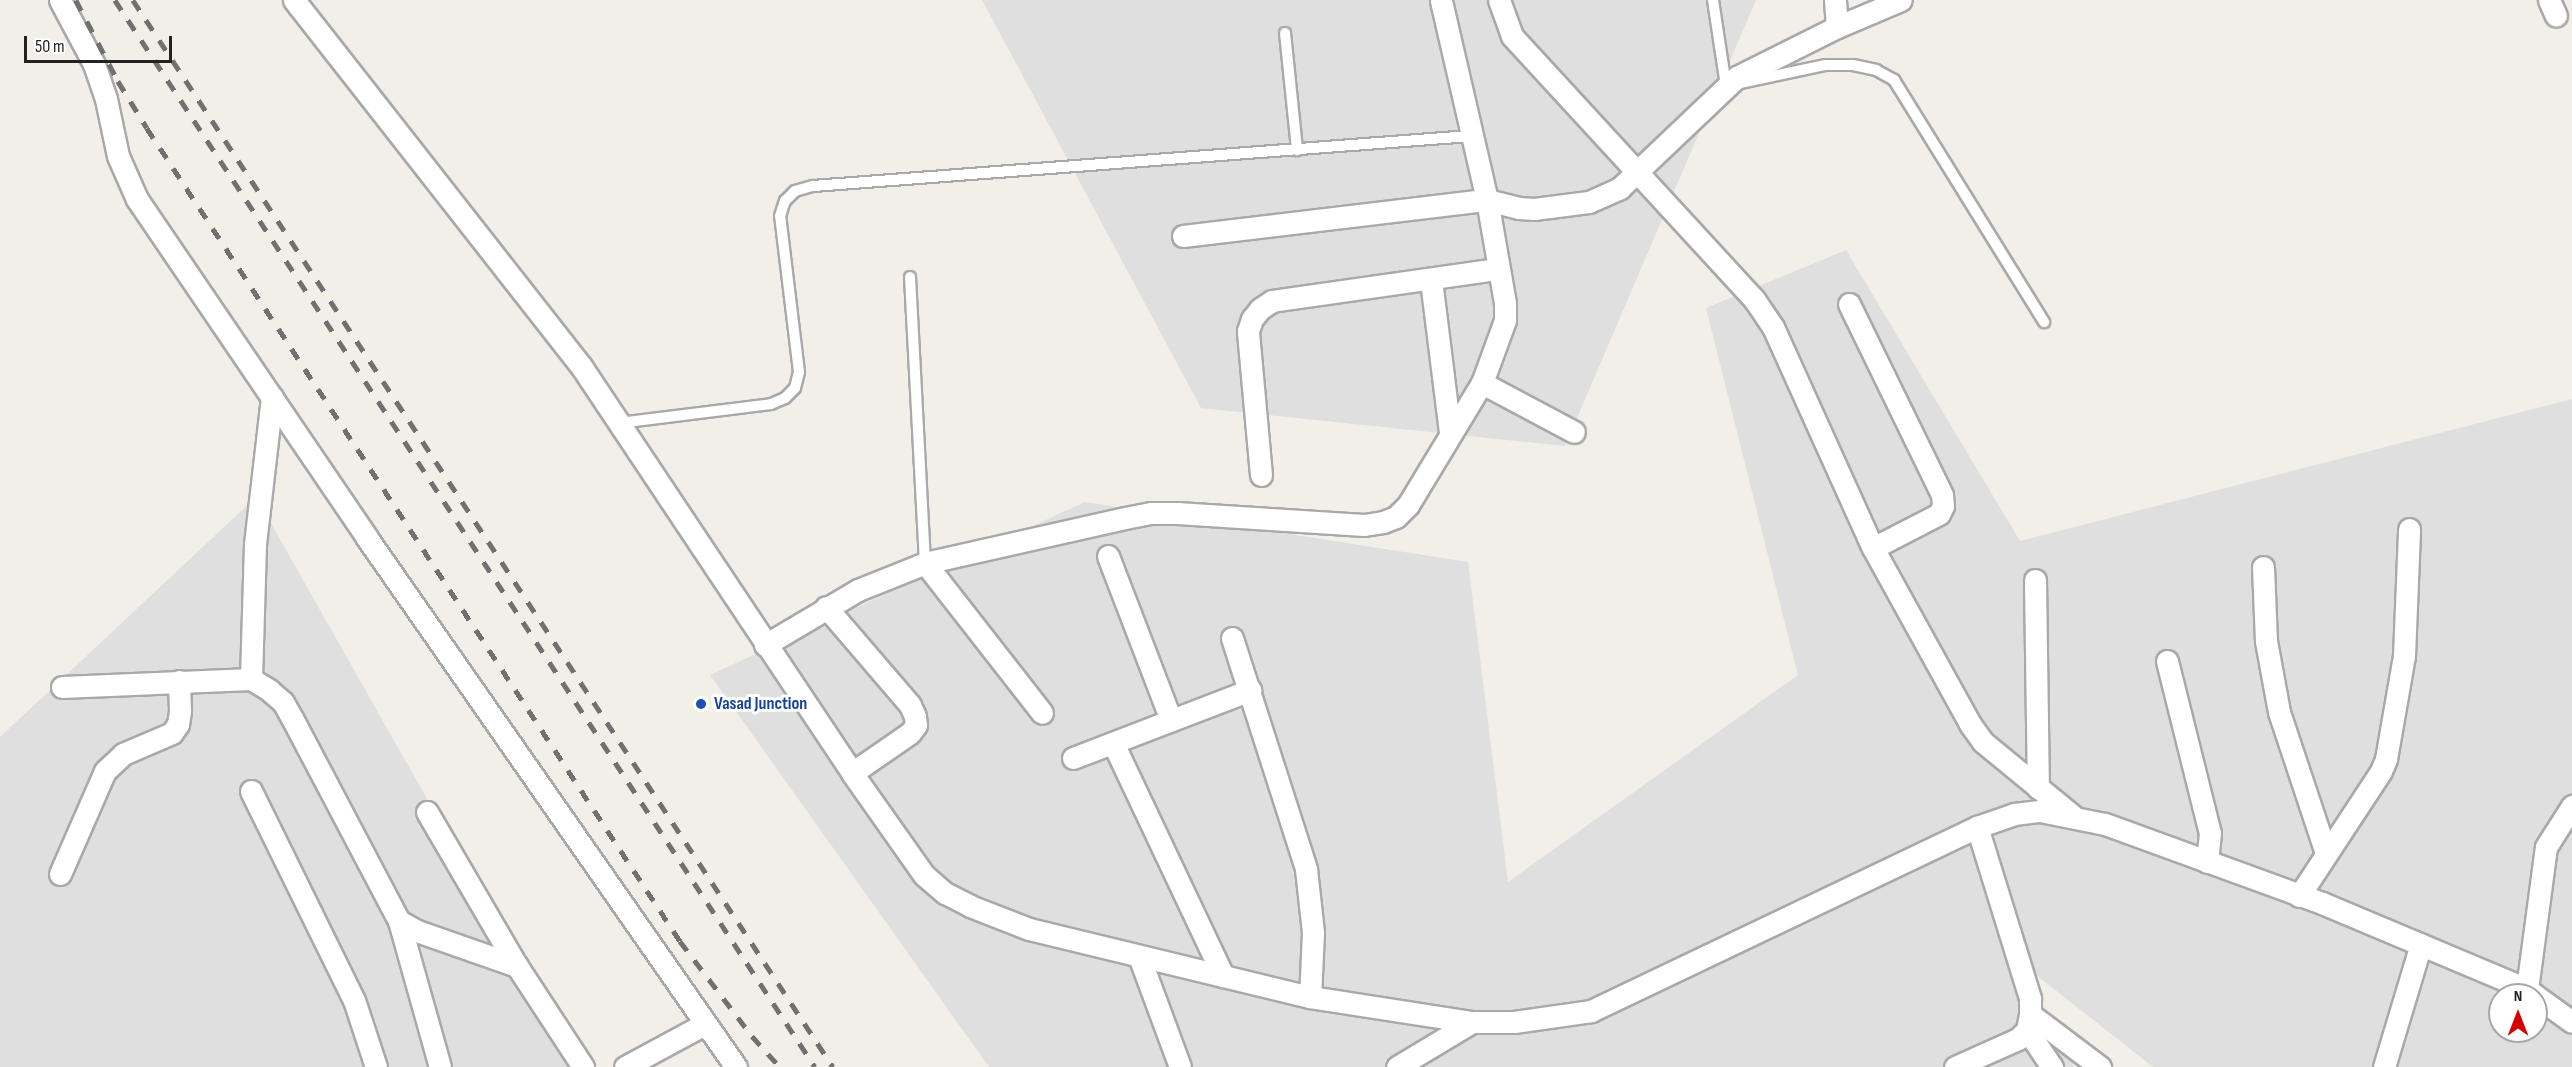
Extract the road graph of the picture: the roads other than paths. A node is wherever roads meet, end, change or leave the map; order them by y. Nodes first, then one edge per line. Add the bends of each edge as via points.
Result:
1 (60, 0) edge
2 (294, 0) edge
3 (1441, 0) edge
4 (1485, 0) edge
5 (1499, 0) edge
6 (1713, 0) edge
7 (1835, 0) edge
8 (1901, 0) edge
9 (1837, 27) junction
10 (1286, 33) dead end
11 (1512, 36) junction
12 (1726, 86) junction
13 (1471, 136) junction
14 (1297, 150) junction
15 (1636, 171) junction
16 (1487, 200) junction
17 (1184, 236) dead end
18 (1498, 269) junction
19 (910, 278) dead end
20 (1431, 280) junction
21 (1850, 304) dead end
22 (2043, 322) dead end
23 (1482, 383) junction
24 (272, 397) junction
25 (619, 423) junction
26 (1574, 432) dead end
27 (1450, 433) junction
28 (1261, 475) dead end
29 (2409, 529) dead end
30 (1873, 548) junction
31 (1108, 556) dead end
32 (925, 563) junction
33 (2263, 567) dead end
34 (2035, 580) dead end
35 (826, 607) junction
36 (1232, 638) dead end
37 (765, 645) junction
38 (2167, 661) dead end
39 (251, 679) junction
40 (179, 681) junction
41 (62, 687) dead end
42 (1250, 690) junction
43 (1042, 713) dead end
44 (1171, 720) junction
45 (1113, 742) junction
46 (1073, 758) dead end
47 (852, 773) junction
48 (2038, 788) junction
49 (251, 790) dead end
50 (2572, 806) edge
51 (427, 812) dead end
52 (2072, 815) junction
53 (1977, 827) junction
54 (2325, 853) junction
55 (2207, 862) junction
56 (60, 874) dead end
57 (2299, 896) junction
58 (399, 921) junction
59 (2421, 944) junction
60 (1139, 956) junction
61 (517, 966) junction
62 (1223, 976) junction
63 (2510, 983) edge
64 (2534, 983) edge
65 (1310, 997) junction
66 (2548, 1004) edge
67 (1472, 1022) junction
68 (2029, 1022) junction
69 (2572, 1022) edge
70 (705, 1024) junction
71 (1408, 1064) edge
72 (1964, 1065) edge
73 (376, 1067) edge
74 (440, 1067) edge
75 (583, 1067) edge
76 (625, 1067) edge
77 (736, 1067) edge
78 (1180, 1067) edge
79 (2052, 1067) edge
80 (2100, 1067) edge
81 (2384, 1067) edge

1 - 24 street via 97,73 126,178 137,199
2 - 25 street via 581,366
3 - 13 street
4 - 11 street
5 - 11 street
6 - 12 lane
7 - 9 street
8 - 9 street
9 - 12 street via 1753,67
10 - 14 lane
11 - 15 street
12 - 15 street
12 - 22 lane via 1826,65 1876,70 1894,80
13 - 14 lane
13 - 16 street
14 - 25 lane via 813,186 795,191 785,201 780,216 799,372 795,388 771,404
15 - 16 street via 1620,188 1589,202 1534,209
15 - 30 street via 1754,299 1773,327
16 - 17 street
16 - 18 street
18 - 20 street
18 - 23 street via 1505,320
19 - 32 lane
20 - 27 street
20 - 28 street via 1272,302 1260,309 1248,331
21 - 30 street via 1942,495 1939,514
23 - 26 street
23 - 27 street
24 - 39 street via 255,544
24 - 70 street
25 - 37 street
27 - 32 street via 1408,505 1396,517 1383,522 1364,525 1151,513
29 - 54 street via 2404,656 2390,745 2381,771
30 - 48 street via 1970,724 1983,742
31 - 44 street
32 - 35 street
32 - 43 street
33 - 54 street via 2266,641 2279,712
34 - 48 street
35 - 37 street
35 - 47 street via 910,705 915,716 916,725 910,733
36 - 42 street
37 - 47 street
38 - 55 street via 2210,833
39 - 40 street
39 - 58 street via 283,702
40 - 41 street
40 - 56 street via 178,724 172,733 123,754 105,771
42 - 44 street
42 - 65 street via 1306,869 1313,932
44 - 45 street
45 - 46 street
45 - 62 street
47 - 60 street via 924,875 945,893 1029,929
48 - 52 street
49 - 73 street via 354,1000
50 - 64 street via 2546,847
51 - 61 street
52 - 53 street via 2040,811 2014,814
52 - 55 street
53 - 67 street via 1591,1011 1514,1022
53 - 68 street via 2030,998
54 - 57 street
55 - 57 street
57 - 59 street
58 - 61 street
58 - 74 street
59 - 63 street
59 - 81 street
60 - 62 street
60 - 78 street
61 - 75 street
62 - 65 street
65 - 67 street
66 - 69 street
67 - 71 street
68 - 72 street via 2018,1039
68 - 79 street
68 - 80 street
70 - 76 street
70 - 77 street

